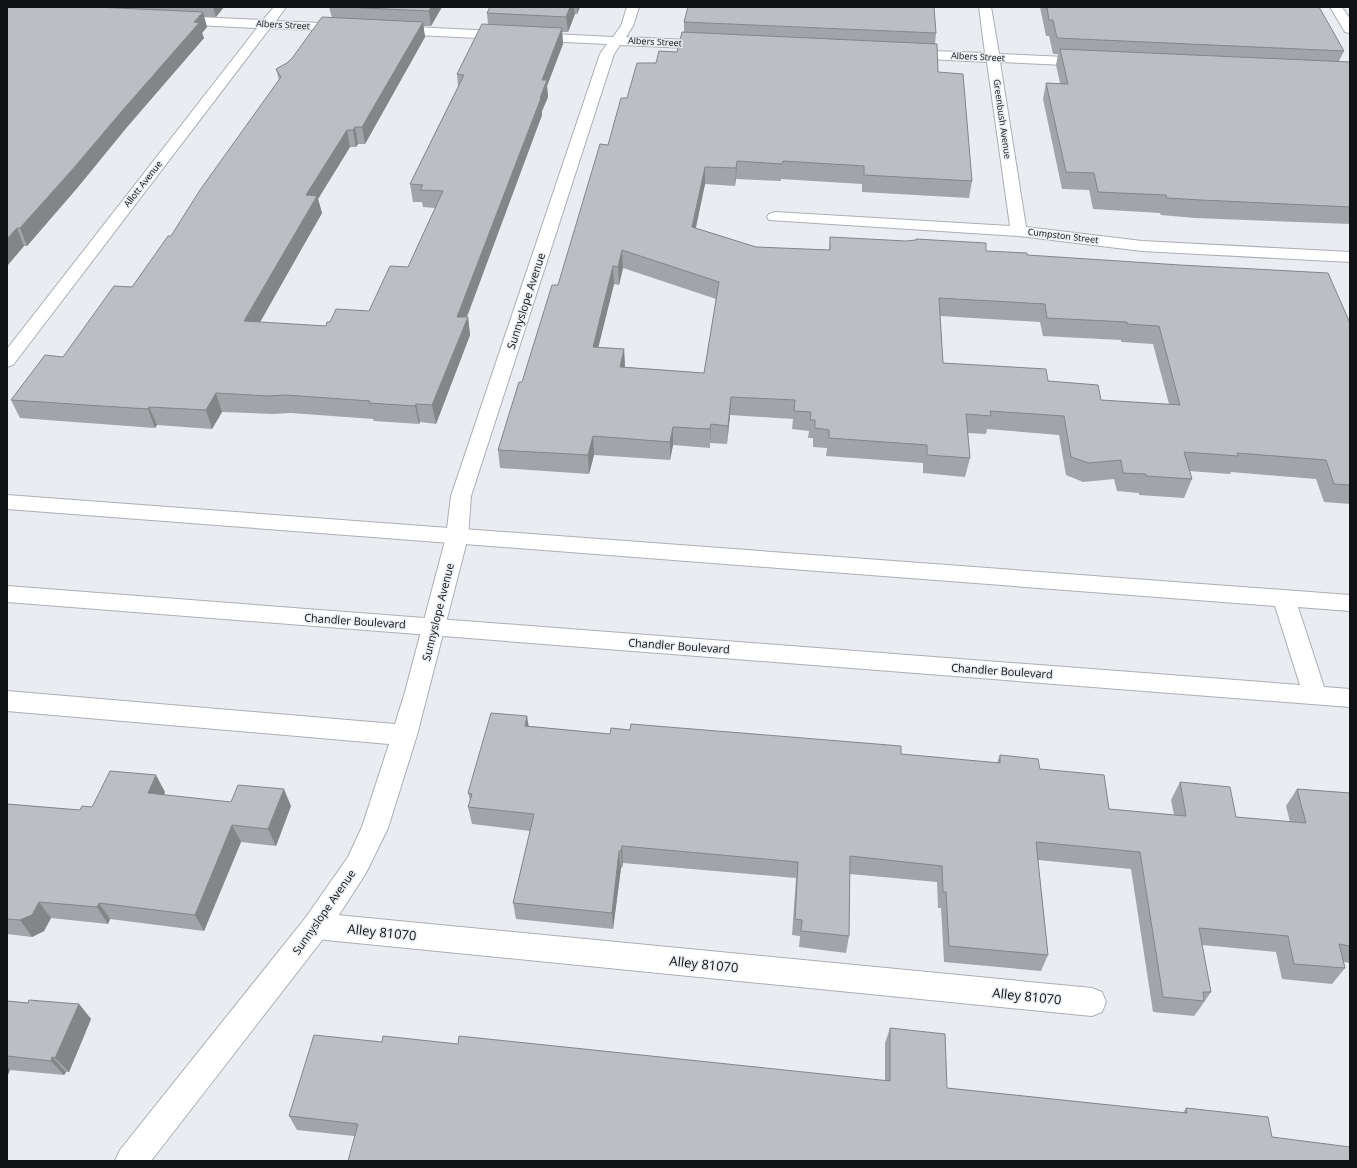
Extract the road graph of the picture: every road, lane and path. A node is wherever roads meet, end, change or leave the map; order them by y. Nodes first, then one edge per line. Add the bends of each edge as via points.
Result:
1 (280, 7) edge
2 (633, 7) edge
3 (985, 7) edge
4 (1336, 7) edge
5 (164, 20) edge
6 (267, 24) junction
7 (360, 29) edge
8 (1350, 29) edge
9 (384, 30) edge
10 (618, 40) junction
11 (719, 45) edge
12 (899, 54) edge
13 (993, 58) junction
14 (1096, 62) edge
15 (775, 217) dead end
16 (1018, 231) junction
17 (1350, 257) edge
18 (7, 361) edge
19 (7, 502) edge
20 (457, 537) junction
21 (7, 594) edge
22 (1284, 598) junction
23 (1350, 603) edge
24 (434, 627) junction
25 (1315, 695) junction
26 (1350, 698) edge
27 (7, 701) edge
28 (405, 734) junction
29 (316, 926) junction
30 (1092, 1002) dead end
31 (131, 1161) edge

1 - 6 street, Allott Avenue
2 - 10 street, Sunnyslope Avenue via 627,26
3 - 13 street, Greenbush Avenue
4 - 8 street
5 - 6 street, Albers Street
6 - 7 street, Albers Street
6 - 18 street, Allott Avenue
9 - 10 street, Albers Street
10 - 11 street, Albers Street
10 - 20 street, Sunnyslope Avenue via 607,54 461,496
12 - 13 street, Albers Street
13 - 14 street, Albers Street
13 - 16 street, Greenbush Avenue
15 - 16 street, Cumpston Street
16 - 17 street, Cumpston Street via 1142,246
19 - 20 street
20 - 22 street
20 - 24 street, Sunnyslope Avenue
21 - 24 street, Chandler Boulevard
22 - 23 street
22 - 25 street
24 - 25 street, Chandler Boulevard
24 - 28 street, Sunnyslope Avenue
25 - 26 street, Chandler Boulevard
27 - 28 street
28 - 29 street, Sunnyslope Avenue via 375,828 357,865
29 - 30 street, Alley 81070
29 - 31 street, Sunnyslope Avenue

